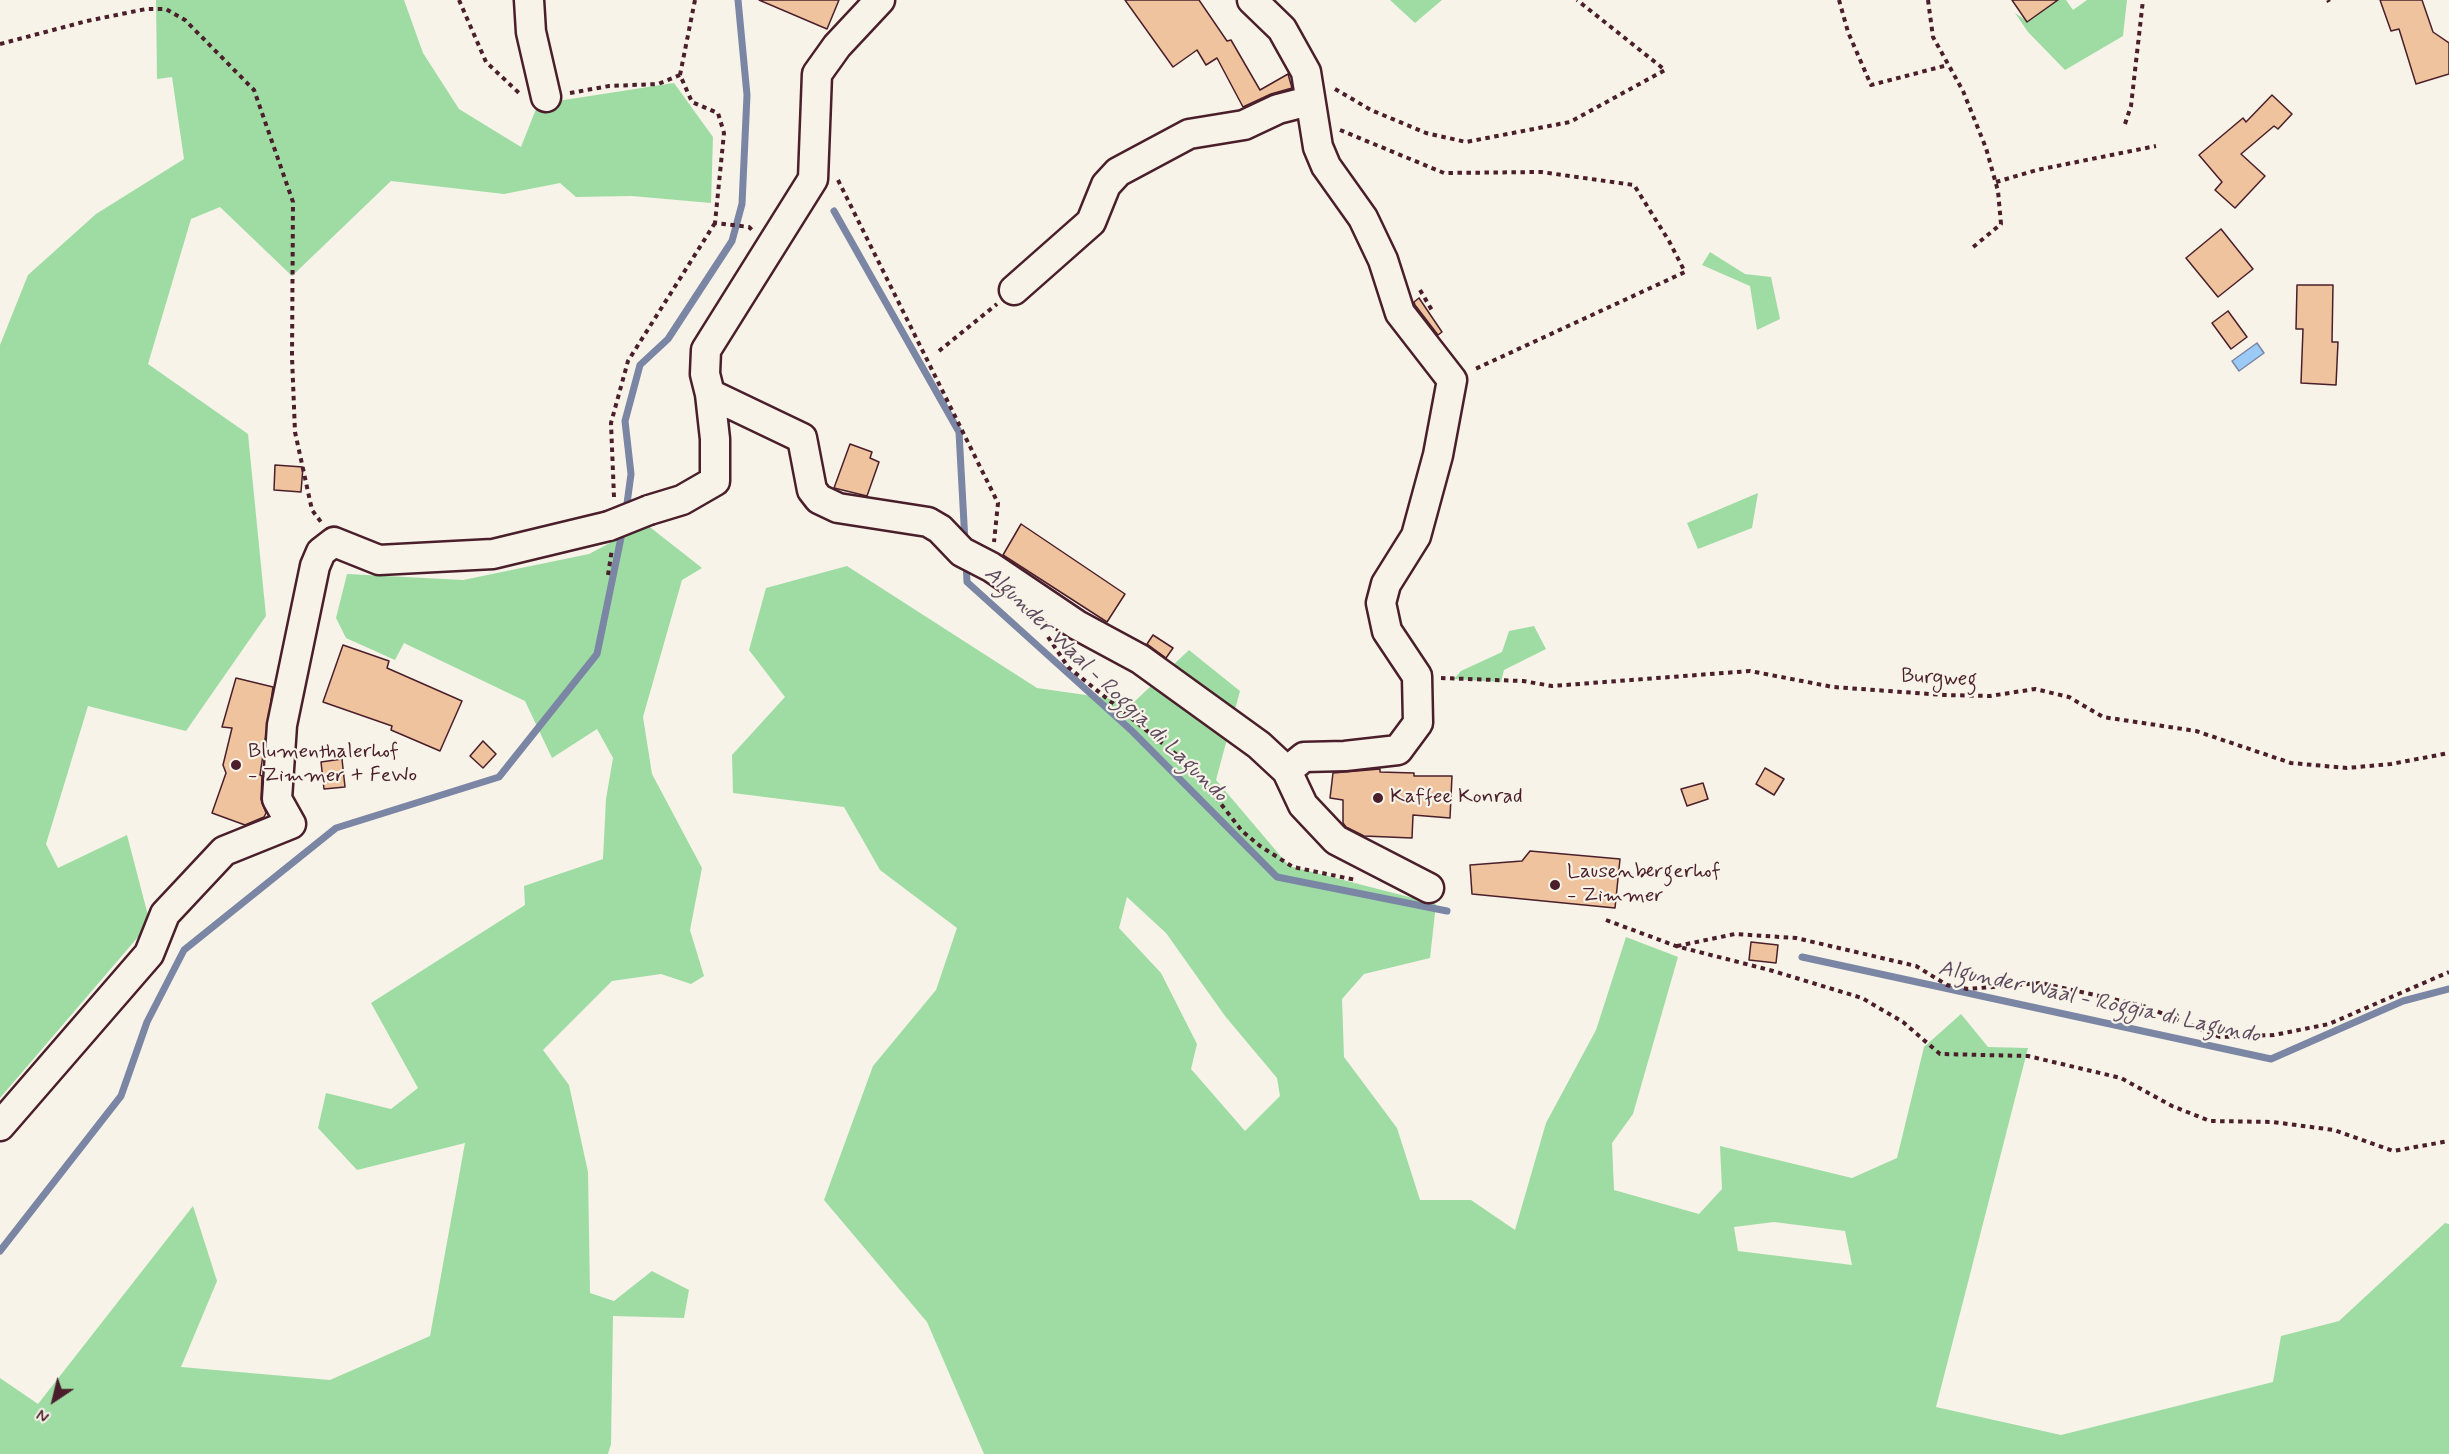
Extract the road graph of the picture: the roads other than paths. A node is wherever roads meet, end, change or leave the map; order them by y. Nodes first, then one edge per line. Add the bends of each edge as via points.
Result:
1 (530, 0) edge
2 (880, 0) edge
3 (1252, 0) edge
4 (546, 97) road end
5 (1312, 108) junction
6 (1014, 290) road end
7 (710, 394) junction
8 (1287, 771) junction
9 (1429, 888) dead end
10 (0, 1126) edge

1 - 4 lane via 531,32
2 - 7 lane via 837,46 818,74 813,179 706,350 705,374
3 - 5 lane via 1282,29 1306,72
5 - 6 lane via 1278,109 1244,124 1189,134 1118,172 1106,185 1091,222
5 - 8 lane via 1322,157 1363,218 1383,260 1400,313 1452,380 1438,455 1416,536 1386,584 1381,603 1387,631 1417,676 1418,723 1398,750 1304,757
7 - 8 lane via 802,438 812,490 819,499 838,508 928,522 962,552 1077,625 1140,659 1259,745
7 - 10 lane, bridge via 715,481 682,500 612,524 493,554 379,560 334,542 321,552 282,725 277,799 291,824 224,851 165,914 149,954
8 - 9 lane via 1303,805 1336,840

